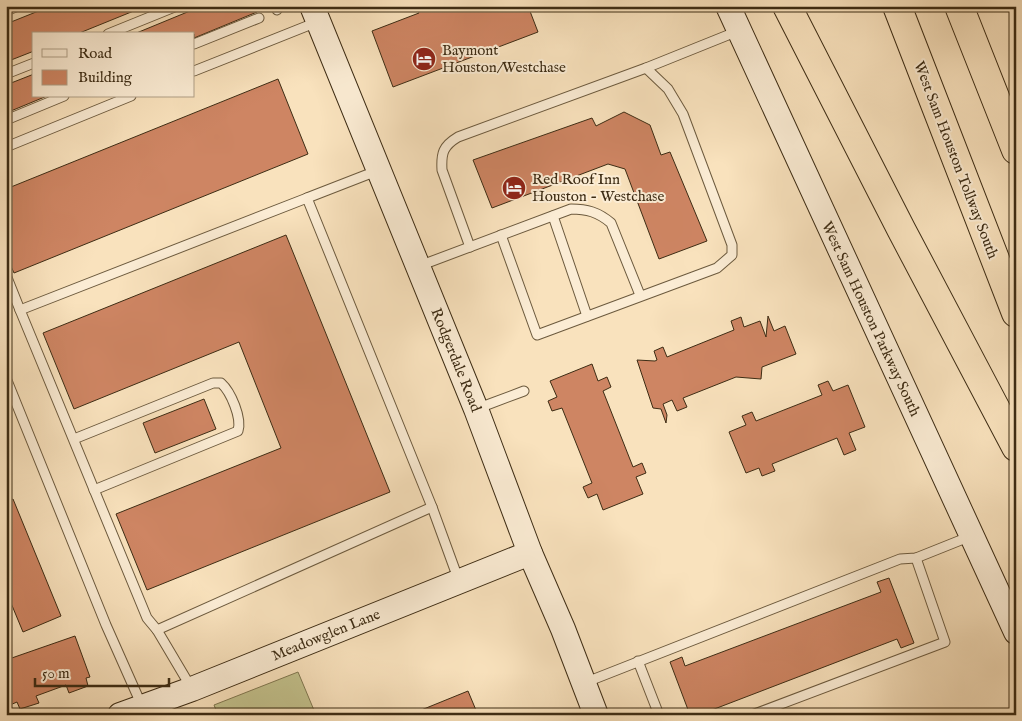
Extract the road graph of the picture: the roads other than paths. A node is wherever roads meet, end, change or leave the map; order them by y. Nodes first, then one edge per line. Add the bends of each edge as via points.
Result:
1 (18, 6) edge
2 (177, 6) edge
3 (728, 6) edge
4 (787, 6) edge
5 (897, 6) edge
6 (959, 6) edge
7 (6, 11) edge
8 (315, 14) edge
9 (259, 18) dead end
10 (738, 31) junction
11 (113, 32) edge
12 (195, 44) edge
13 (32, 64) edge
14 (646, 68) junction
15 (195, 71) edge
16 (6, 74) edge
17 (59, 98) edge
18 (126, 98) edge
19 (6, 120) edge
20 (6, 146) edge
21 (1016, 150) edge
22 (380, 170) junction
23 (307, 198) junction
24 (553, 216) junction
25 (502, 235) junction
26 (470, 247) junction
27 (418, 266) junction
28 (6, 275) edge
29 (640, 295) junction
30 (20, 310) junction
31 (1016, 313) edge
32 (587, 316) junction
33 (6, 378) edge
34 (524, 391) dead end
35 (476, 409) junction
36 (74, 439) junction
37 (1016, 446) edge
38 (94, 490) junction
39 (432, 507) junction
40 (971, 536) junction
41 (530, 553) junction
42 (916, 558) junction
43 (459, 582) junction
44 (157, 630) junction
45 (1016, 632) edge
46 (638, 661) junction
47 (584, 683) junction
48 (192, 689) junction
49 (142, 707) junction
50 (120, 715) edge
51 (596, 715) edge
52 (659, 715) edge
53 (752, 715) edge

1 - 7 lane
2 - 11 lane
3 - 10 street, West Sam Houston Parkway South
4 - 37 highway
5 - 31 highway, West Sam Houston Tollway South
6 - 21 highway
8 - 15 lane
8 - 22 street, Rodgerdale Road
9 - 12 lane
10 - 14 lane
10 - 40 street, West Sam Houston Parkway South
13 - 16 lane
14 - 26 lane via 458,137 445,145 441,156 442,170
14 - 29 lane via 668,89 683,114 732,245 732,255 717,268
17 - 19 lane
18 - 20 lane
22 - 23 lane
22 - 27 street, Rodgerdale Road
23 - 30 lane
23 - 39 lane
24 - 25 lane
24 - 29 lane via 585,209 601,214 611,223
24 - 32 lane
25 - 26 lane
25 - 32 lane via 537,335
26 - 27 lane
27 - 35 street, Rodgerdale Road
28 - 30 lane
29 - 32 lane
30 - 36 lane
33 - 49 lane
34 - 35 lane
35 - 41 street, Rodgerdale Road
36 - 38 lane
36 - 38 lane via 213,383 221,383 227,388 240,423 238,430
38 - 44 lane via 147,618
39 - 43 lane
39 - 44 lane
40 - 42 lane
40 - 45 street, West Sam Houston Parkway South
41 - 43 street, Meadowglen Lane
41 - 47 street, Rodgerdale Road
42 - 46 lane via 900,559
42 - 53 lane via 945,642
43 - 48 street, Meadowglen Lane
44 - 48 lane
46 - 47 lane
46 - 52 lane
47 - 51 street, Rodgerdale Road
48 - 49 street, Meadowglen Lane
49 - 50 street, Meadowglen Lane

